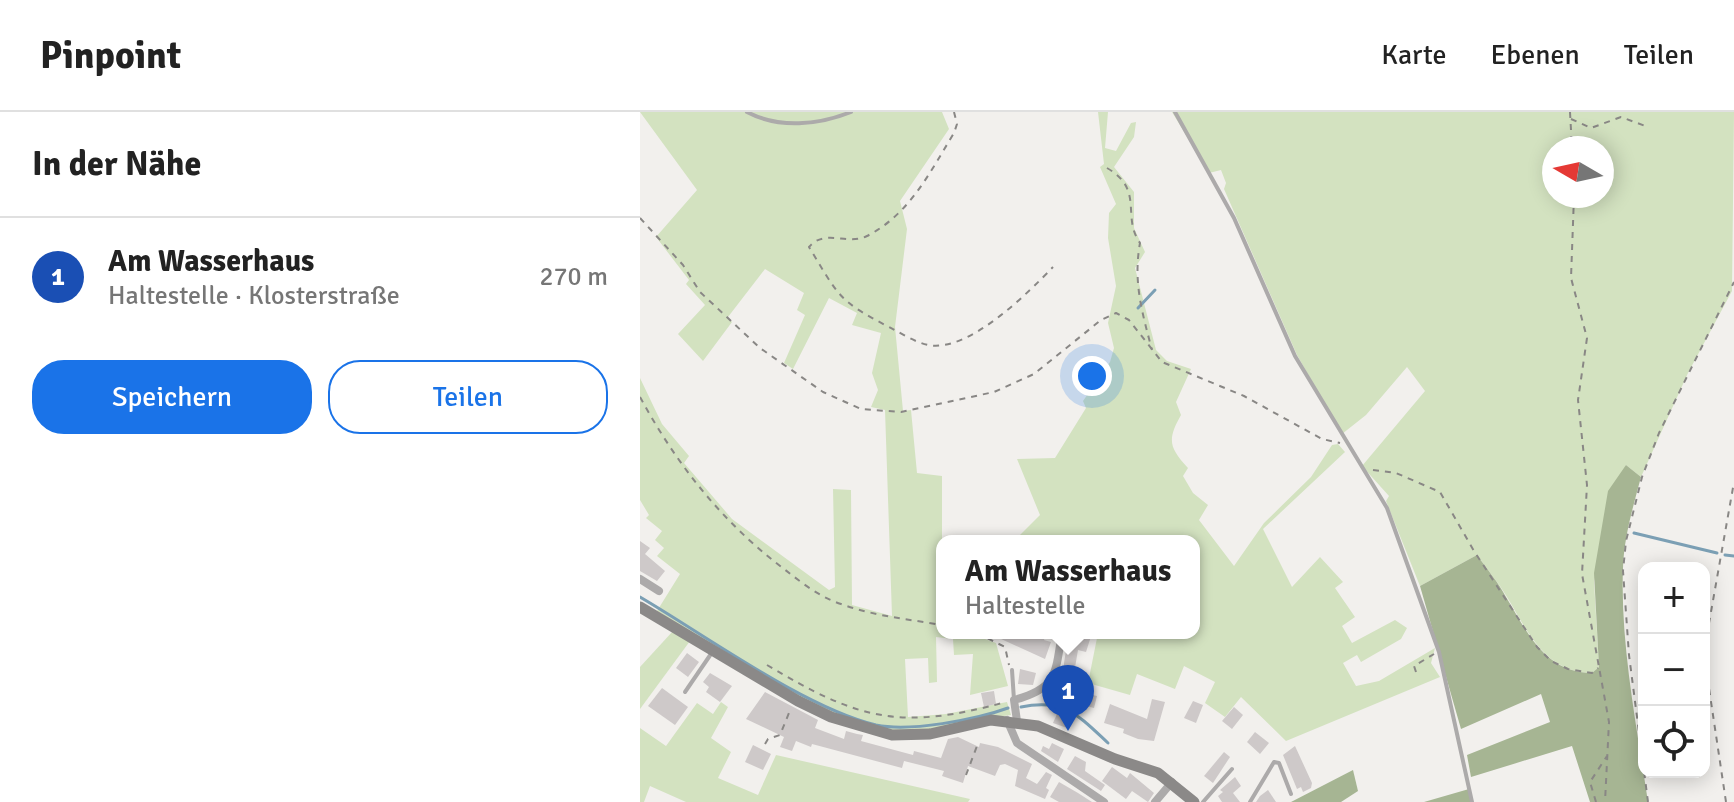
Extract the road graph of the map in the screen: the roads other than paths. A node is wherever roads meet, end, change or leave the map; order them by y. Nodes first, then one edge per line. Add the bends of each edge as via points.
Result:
1 (747, 112) edge
2 (851, 112) edge
3 (1175, 112) edge
4 (640, 579) edge
5 (659, 591) dead end
6 (640, 607) edge
7 (1061, 639) edge
8 (713, 651) junction
9 (1011, 671) road end
10 (685, 692) dead end
11 (1014, 700) junction
12 (1013, 719) junction
13 (1232, 769) dead end
14 (1172, 782) junction
15 (1291, 794) dead end
16 (1104, 802) edge
17 (1155, 802) edge
18 (1194, 802) edge
19 (1203, 802) edge
20 (1250, 802) edge
21 (1472, 802) edge

1 - 2 lane via 807,123
3 - 21 lane via 1234,218 1295,356 1387,508 1435,639
4 - 5 street
6 - 8 street
7 - 11 street via 1051,681
8 - 10 lane
8 - 12 street via 831,717 892,735
9 - 11 lane
11 - 12 street
12 - 14 street
12 - 16 street via 1017,743
13 - 19 lane
14 - 17 street
14 - 18 street
15 - 20 lane via 1274,762

